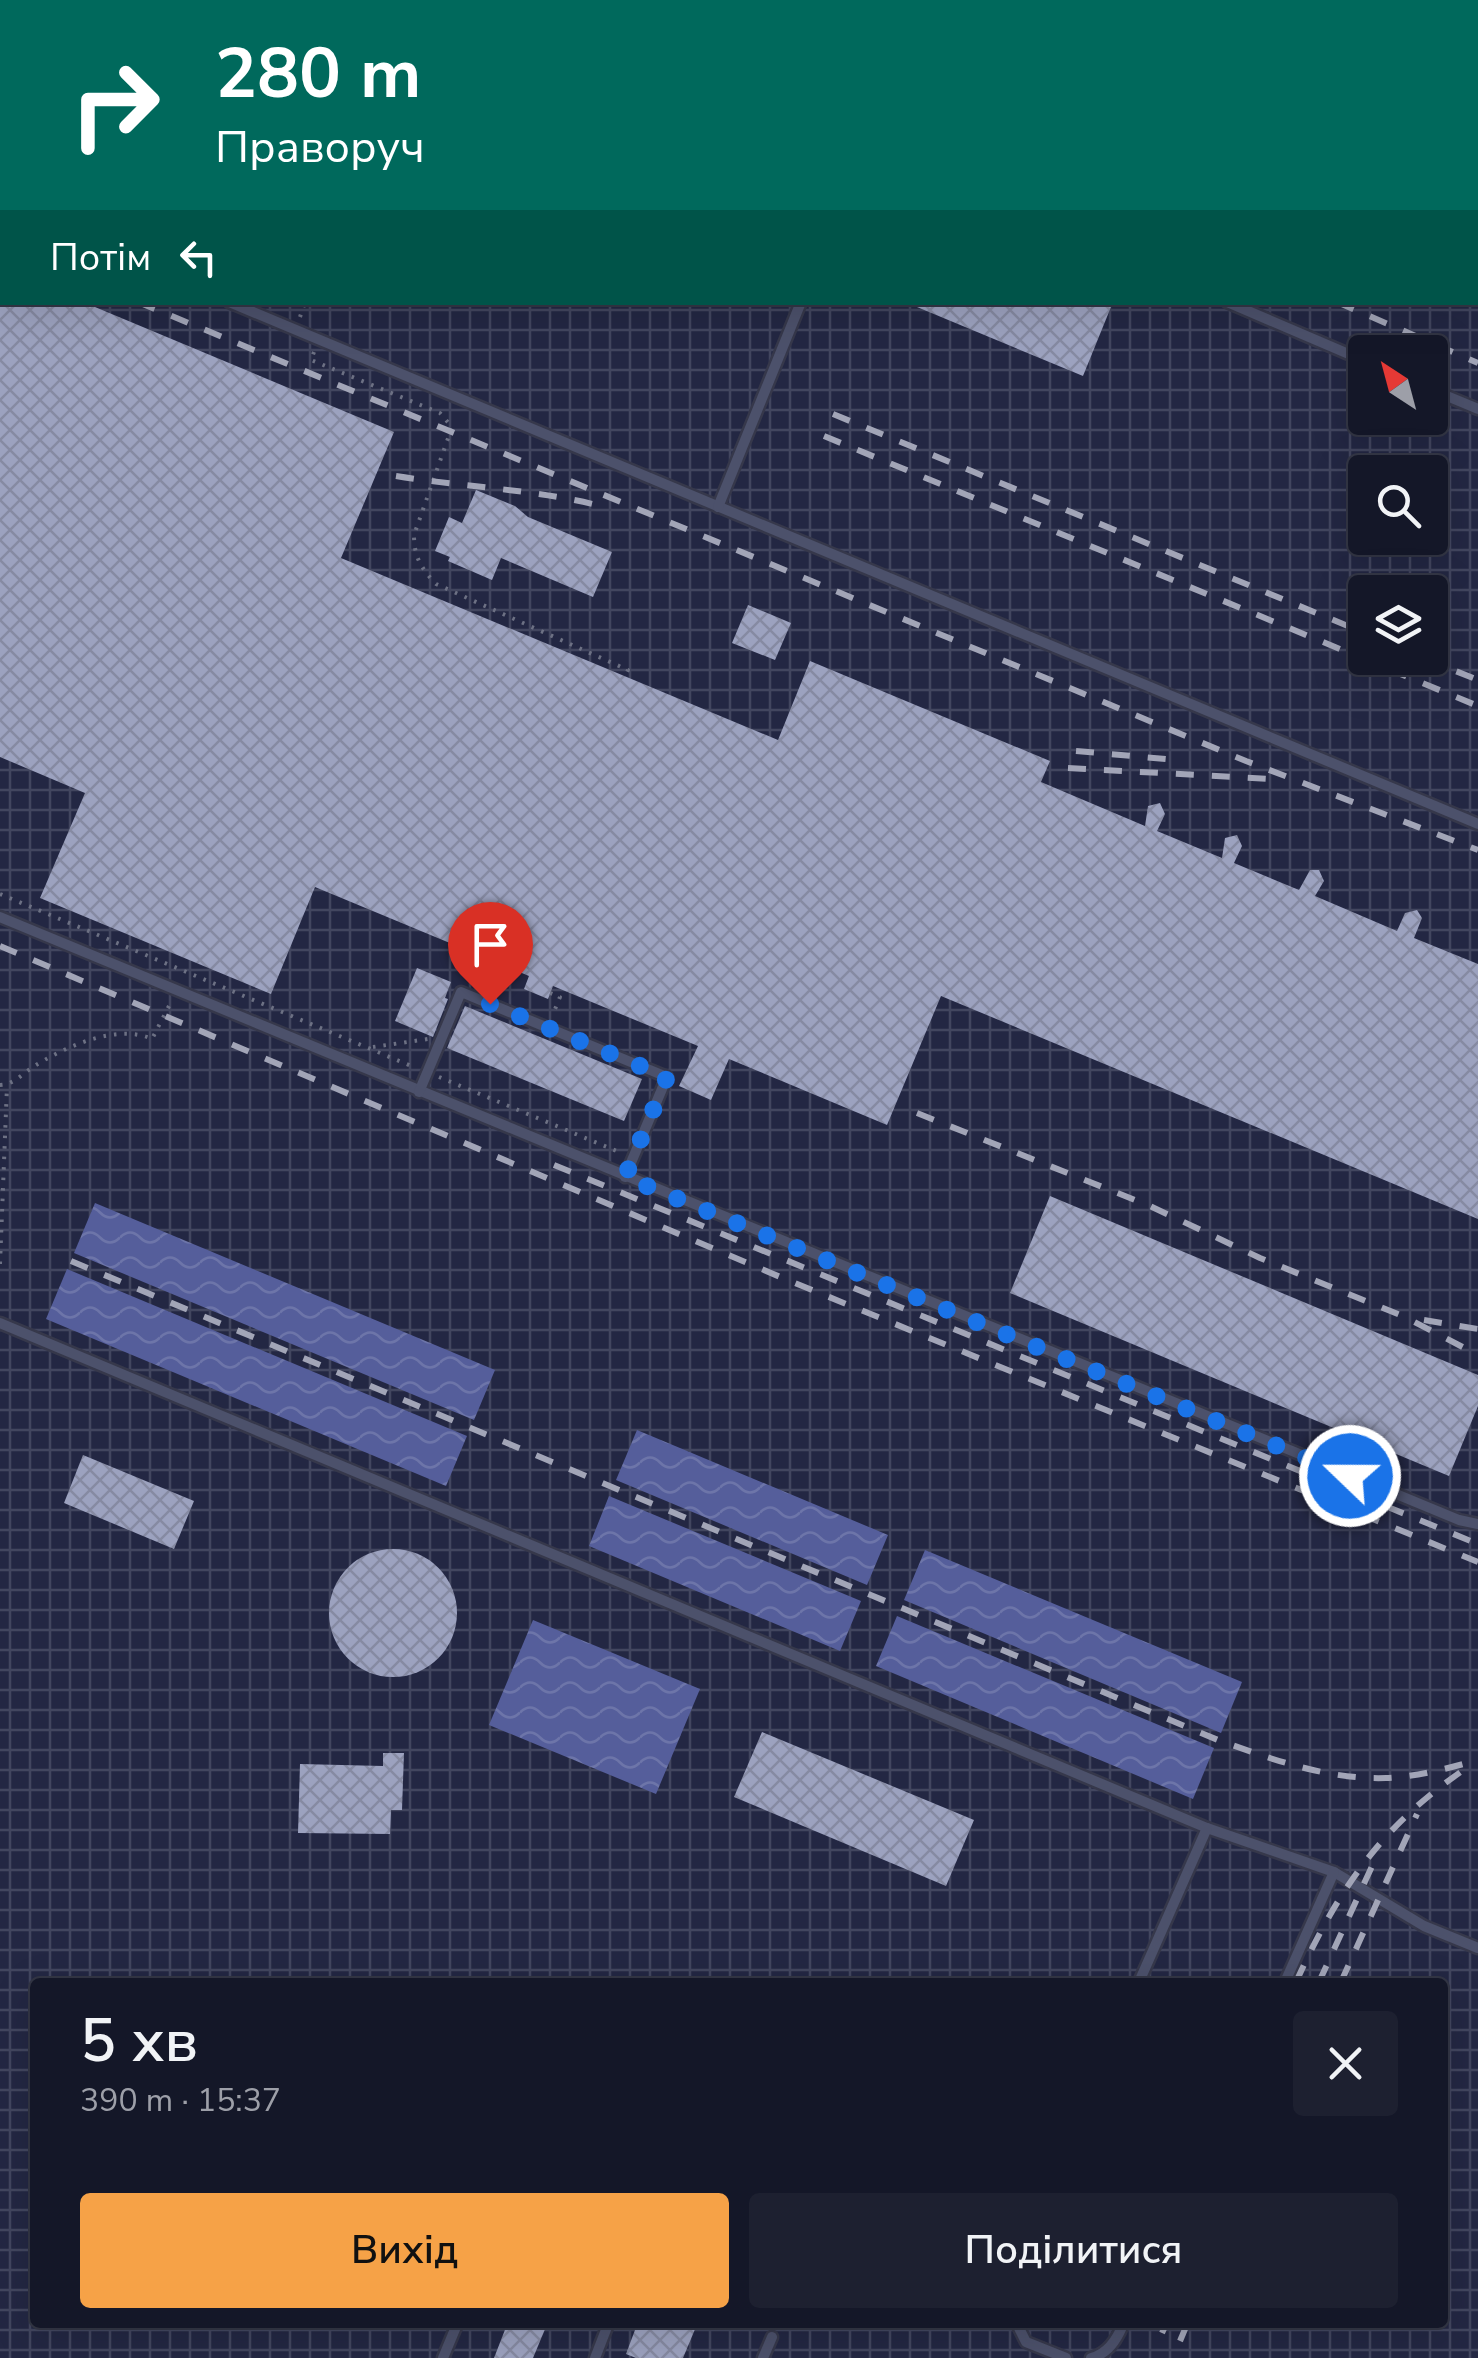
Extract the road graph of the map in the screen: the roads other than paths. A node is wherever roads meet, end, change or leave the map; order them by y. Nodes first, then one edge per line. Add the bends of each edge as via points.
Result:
1 (236, 305) edge
2 (800, 305) edge
3 (1234, 305) edge
4 (1348, 354) edge
5 (1448, 396) edge
6 (1478, 409) edge
7 (718, 507) junction
8 (1478, 824) edge
9 (0, 917) edge
10 (419, 1092) junction
11 (625, 1177) junction
12 (0, 1324) edge
13 (1478, 1524) edge
14 (1207, 1828) junction
15 (1334, 1872) junction
16 (1478, 1948) edge
17 (1141, 1978) edge
18 (1287, 1978) edge
19 (456, 2328) edge
20 (608, 2328) edge
21 (1019, 2328) edge
22 (1122, 2328) edge
23 (772, 2338) dead end
24 (443, 2358) edge
25 (595, 2358) edge
26 (763, 2358) edge
27 (1066, 2358) edge
28 (1091, 2358) edge

1 - 7 lane
2 - 7 lane
3 - 4 lane
5 - 6 lane
7 - 8 lane
9 - 10 lane
10 - 11 lane
10 - 11 lane via 460,992 667,1077
11 - 13 lane
12 - 14 lane
14 - 15 lane
14 - 17 lane
15 - 16 lane via 1424,1926
15 - 18 lane
19 - 24 lane
20 - 25 lane
21 - 27 lane via 1026,2342
22 - 28 lane via 1118,2339
23 - 26 lane

